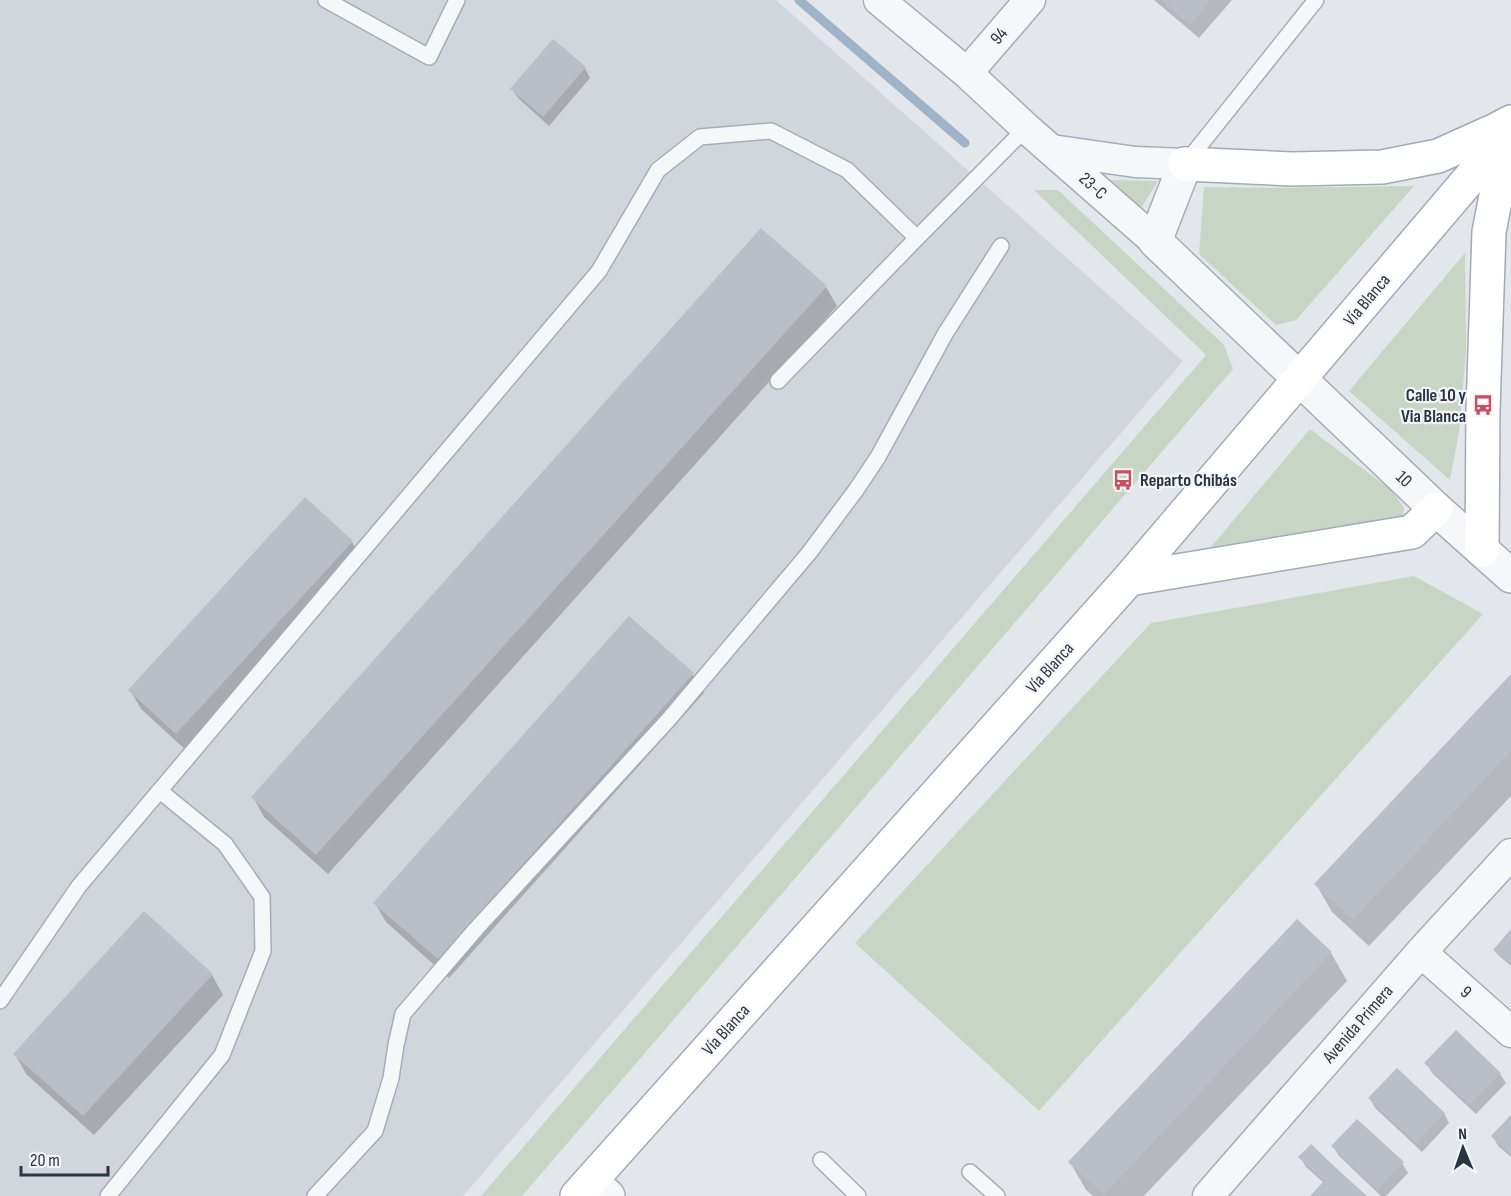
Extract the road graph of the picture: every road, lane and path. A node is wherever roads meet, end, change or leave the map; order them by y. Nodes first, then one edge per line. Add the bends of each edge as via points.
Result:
1 (326, 0) edge
2 (457, 0) edge
3 (879, 0) edge
4 (1030, 0) edge
5 (1316, 0) edge
6 (967, 73) junction
7 (1511, 122) edge
8 (1026, 128) junction
9 (1511, 130) edge
10 (1511, 148) edge
11 (1052, 150) junction
12 (1185, 164) junction
13 (916, 238) junction
14 (1155, 241) junction
15 (1001, 246) dead end
16 (1299, 380) junction
17 (778, 381) dead end
18 (1436, 509) junction
19 (1482, 550) junction
20 (1511, 576) edge
21 (1129, 579) junction
22 (160, 791) junction
23 (1511, 854) edge
24 (1421, 952) junction
25 (0, 1001) edge
26 (1511, 1032) edge
27 (821, 1161) dead end
28 (970, 1172) dead end
29 (592, 1191) edge
30 (108, 1196) edge
31 (315, 1196) edge
32 (858, 1196) edge
33 (997, 1196) edge
34 (1208, 1196) edge

1 - 2 lane via 429,57
3 - 6 street, 23-C
4 - 6 street, 94
5 - 12 lane
6 - 8 street, 23-C
7 - 12 main road via 1438,156 1382,167 1292,169
8 - 11 street, 23-C
8 - 13 lane
9 - 16 main road, Vía Blanca
10 - 19 main road via 1489,232
11 - 12 street via 1135,162
11 - 14 street, 23-C
12 - 14 street
13 - 17 lane
13 - 22 lane via 847,170 771,131 700,137 658,170 599,271
14 - 16 street, 23-C
15 - 31 lane via 945,334 878,457 809,553 669,719 403,1014 391,1078 375,1131
16 - 18 street, 10
16 - 21 main road, Vía Blanca
18 - 19 street, 10
18 - 21 main road via 1412,532
19 - 20 street, 10
21 - 29 main road, Vía Blanca
22 - 25 lane via 80,886
22 - 30 lane via 225,844 262,897 263,951 222,1055
23 - 24 street, Avenida Primera
24 - 26 street, 9
24 - 34 street, Avenida Primera
27 - 32 lane
28 - 33 lane

